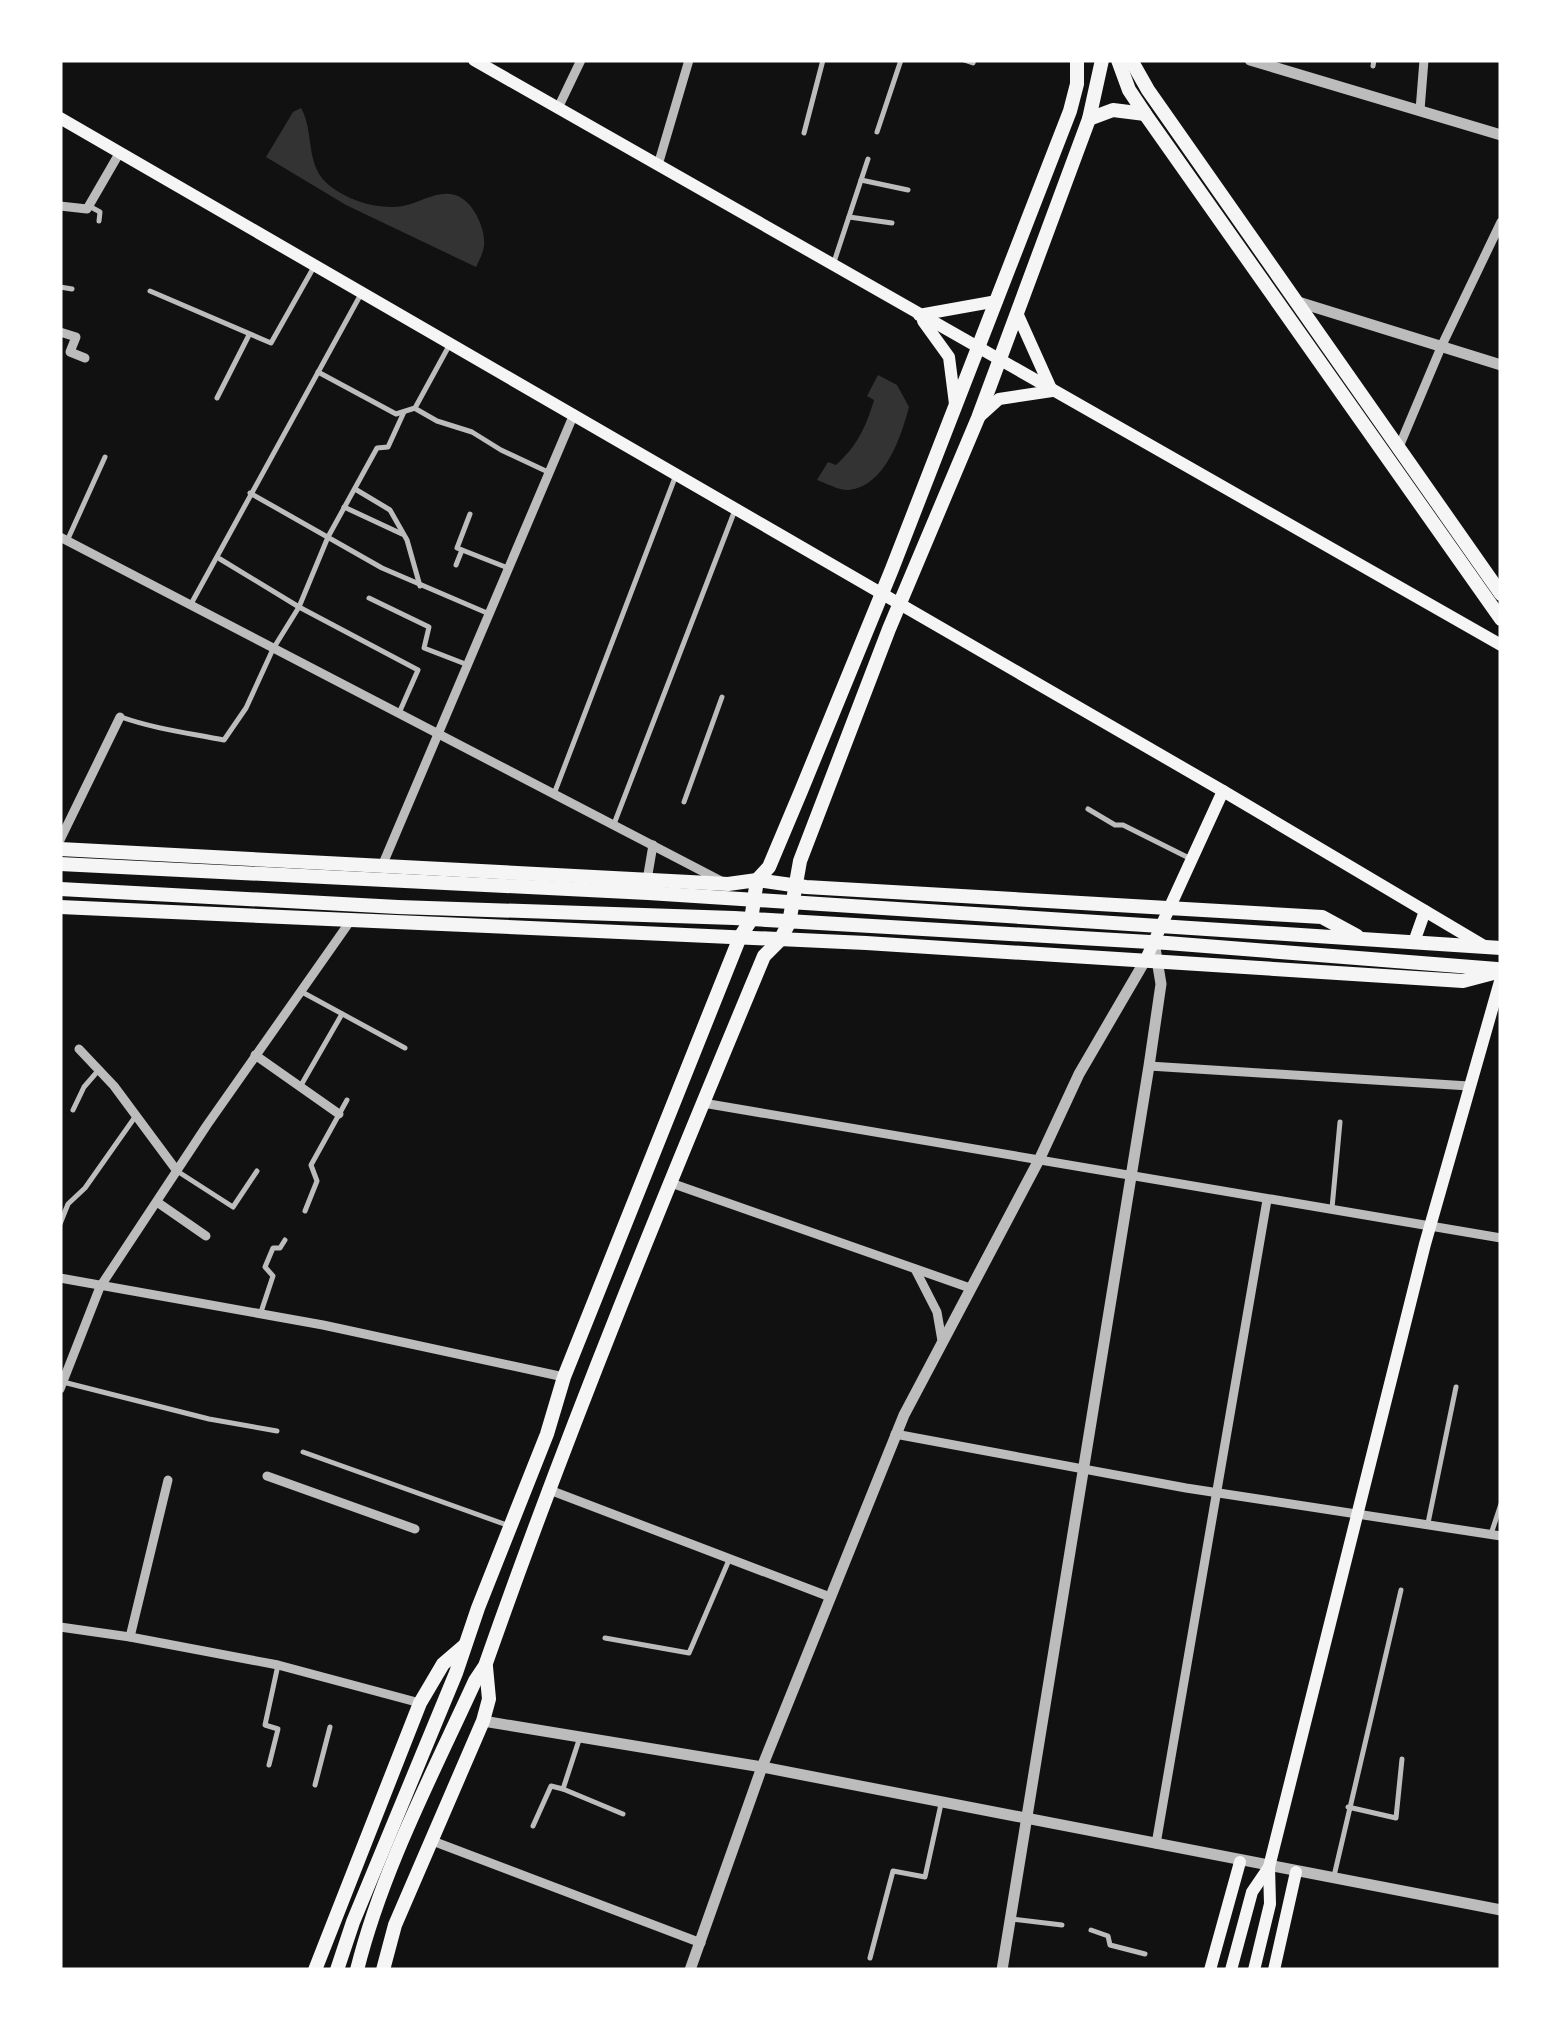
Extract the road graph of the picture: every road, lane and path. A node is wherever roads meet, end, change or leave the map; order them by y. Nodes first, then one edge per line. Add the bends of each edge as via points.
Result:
1 (474, 60) edge
2 (581, 60) edge
3 (688, 60) edge
4 (823, 60) edge
5 (901, 60) edge
6 (964, 60) edge
7 (974, 60) edge
8 (1077, 60) edge
9 (1102, 60) edge
10 (1118, 60) edge
11 (1131, 60) edge
12 (1250, 60) edge
13 (1424, 60) edge
14 (558, 108) junction
15 (1420, 110) junction
16 (1145, 114) junction
17 (60, 118) edge
18 (1089, 118) junction
19 (877, 132) dead end
20 (804, 133) dead end
21 (1501, 135) edge
22 (120, 152) junction
23 (868, 158) dead end
24 (658, 165) junction
25 (860, 180) junction
26 (908, 190) dead end
27 (60, 206) edge
28 (89, 206) junction
29 (848, 217) junction
30 (98, 220) dead end
31 (1501, 222) edge
32 (892, 224) dead end
33 (315, 264) junction
34 (832, 265) junction
35 (60, 288) edge
36 (72, 289) dead end
37 (150, 291) dead end
38 (362, 292) junction
39 (997, 301) junction
40 (1296, 302) junction
41 (1018, 312) junction
42 (918, 315) junction
43 (60, 332) edge
44 (248, 335) junction
45 (451, 342) junction
46 (1442, 345) junction
47 (978, 349) junction
48 (85, 358) dead end
49 (1000, 361) junction
50 (1501, 366) edge
51 (318, 372) junction
52 (1052, 391) junction
53 (217, 398) dead end
54 (955, 404) junction
55 (415, 408) junction
56 (404, 412) junction
57 (574, 414) junction
58 (978, 418) junction
59 (1392, 454) junction
60 (105, 457) dead end
61 (548, 472) junction
62 (676, 473) junction
63 (355, 489) junction
64 (250, 493) junction
65 (344, 508) junction
66 (736, 508) junction
67 (470, 514) dead end
68 (404, 535) junction
69 (328, 537) junction
70 (64, 539) edge
71 (462, 550) junction
72 (219, 558) junction
73 (456, 565) dead end
74 (508, 568) junction
75 (420, 586) junction
76 (882, 592) junction
77 (1501, 594) edge
78 (369, 598) dead end
79 (900, 603) junction
80 (190, 606) junction
81 (299, 607) junction
82 (490, 614) junction
83 (1501, 619) edge
84 (1501, 645) edge
85 (273, 650) junction
86 (468, 665) junction
87 (722, 697) dead end
88 (398, 715) junction
89 (120, 717) joint
90 (439, 737) junction
91 (1223, 791) junction
92 (554, 794) junction
93 (684, 802) dead end
94 (1088, 809) dead end
95 (614, 824) junction
96 (60, 840) edge
97 (654, 845) junction
98 (60, 849) edge
99 (800, 860) junction
100 (1192, 860) junction
101 (60, 864) edge
102 (204, 864) junction
103 (378, 873) junction
104 (757, 880) junction
105 (728, 884) junction
106 (795, 884) junction
107 (648, 887) junction
108 (823, 888) junction
109 (60, 889) edge
110 (136, 894) junction
111 (939, 895) junction
112 (203, 897) junction
113 (867, 898) junction
114 (754, 900) junction
115 (1065, 901) junction
116 (793, 902) junction
117 (360, 905) junction
118 (60, 906) edge
119 (1170, 907) junction
120 (269, 908) junction
121 (136, 910) junction
122 (939, 911) junction
123 (1425, 911) junction
124 (202, 913) junction
125 (627, 915) junction
126 (1064, 918) junction
127 (512, 919) junction
128 (351, 920) junction
129 (751, 920) junction
130 (789, 923) junction
131 (1162, 924) junction
132 (866, 926) junction
133 (939, 930) junction
134 (628, 932) junction
135 (740, 937) junction
136 (1064, 937) junction
137 (1362, 938) junction
138 (780, 940) junction
139 (1154, 942) junction
140 (1414, 942) junction
141 (866, 943) junction
142 (938, 947) junction
143 (1493, 948) edge
144 (1064, 954) junction
145 (1152, 959) junction
146 (1501, 973) edge
147 (300, 991) junction
148 (342, 1014) junction
149 (405, 1048) dead end
150 (80, 1050) dead end
151 (255, 1056) junction
152 (1148, 1066) junction
153 (98, 1072) junction
154 (1469, 1086) junction
155 (300, 1087) junction
156 (348, 1100) dead end
157 (703, 1103) junction
158 (73, 1110) dead end
159 (340, 1114) junction
160 (135, 1116) junction
161 (1340, 1122) dead end
162 (1040, 1158) junction
163 (178, 1171) junction
164 (257, 1171) dead end
165 (648, 1172) junction
166 (1130, 1175) junction
167 (671, 1183) junction
168 (1267, 1200) junction
169 (157, 1202) junction
170 (305, 1211) dead end
171 (1332, 1211) junction
172 (60, 1224) edge
173 (1430, 1226) junction
174 (206, 1236) dead end
175 (1501, 1238) edge
176 (285, 1240) dead end
177 (915, 1269) junction
178 (60, 1278) edge
179 (100, 1287) junction
180 (970, 1288) junction
181 (260, 1315) junction
182 (942, 1343) junction
183 (564, 1377) junction
184 (61, 1386) edge
185 (1456, 1387) dead end
186 (277, 1430) dead end
187 (895, 1434) junction
188 (303, 1452) dead end
189 (1084, 1468) junction
190 (267, 1476) dead end
191 (168, 1480) dead end
192 (547, 1489) junction
193 (1215, 1492) junction
194 (1501, 1504) edge
195 (1356, 1516) junction
196 (509, 1526) junction
197 (1428, 1526) junction
198 (415, 1529) dead end
199 (1496, 1536) edge
200 (729, 1559) junction
201 (1401, 1590) dead end
202 (830, 1597) junction
203 (60, 1629) edge
204 (130, 1636) junction
205 (605, 1638) dead end
206 (464, 1646) junction
207 (278, 1665) junction
208 (486, 1666) junction
209 (420, 1703) junction
210 (483, 1721) junction
211 (330, 1727) dead end
212 (580, 1737) junction
213 (1402, 1759) dead end
214 (270, 1765) dead end
215 (762, 1767) junction
216 (315, 1785) dead end
217 (563, 1790) junction
218 (942, 1802) junction
219 (1348, 1806) junction
220 (623, 1814) dead end
221 (1026, 1820) junction
222 (533, 1826) dead end
223 (430, 1840) junction
224 (1156, 1844) junction
225 (1240, 1862) junction
226 (1268, 1867) junction
227 (1296, 1872) junction
228 (1333, 1879) junction
229 (339, 1904) junction
230 (1501, 1910) edge
231 (1010, 1918) junction
232 (395, 1924) junction
233 (1062, 1925) dead end
234 (1091, 1930) dead end
235 (701, 1943) junction
236 (1145, 1954) dead end
237 (870, 1958) dead end
238 (314, 1967) edge
239 (385, 1967) edge
240 (337, 1970) edge
241 (356, 1970) edge
242 (690, 1970) edge
243 (1002, 1970) edge
244 (1210, 1970) edge
245 (1232, 1970) edge
246 (1254, 1970) edge
247 (1274, 1970) edge

1 - 14 main road
2 - 14 street
3 - 24 street
4 - 20 lane
5 - 19 lane
6 - 7 lane
8 - 39 main road via 1070,111
9 - 18 main road
10 - 16 main road
11 - 40 main road
12 - 15 street
13 - 15 street
14 - 24 main road
15 - 21 street
16 - 18 main road via 1114,110
16 - 59 main road
17 - 22 main road
18 - 41 main road
22 - 28 street
22 - 33 main road
23 - 25 lane
24 - 34 main road
25 - 26 lane
25 - 29 lane
27 - 28 street
28 - 30 lane via 100,212
29 - 32 lane
29 - 34 lane
31 - 46 street
33 - 38 main road
33 - 44 lane via 271,344
34 - 42 main road
35 - 36 lane
37 - 44 lane
38 - 45 main road
38 - 51 lane
39 - 42 main road
39 - 47 main road
40 - 46 street
40 - 59 main road
41 - 49 main road
41 - 52 main road
42 - 47 main road
42 - 54 main road via 950,357
43 - 48 street via 76,337 70,352
44 - 53 lane
45 - 55 lane
45 - 57 main road
46 - 50 street
46 - 59 street
47 - 49 main road
47 - 54 main road
49 - 52 main road
49 - 58 main road
51 - 56 lane via 396,414
51 - 64 lane
52 - 58 main road via 1000,400
52 - 84 main road
54 - 76 main road
55 - 56 lane
55 - 61 lane
56 - 63 lane via 388,447 377,448
57 - 61 street
57 - 62 main road
58 - 79 main road
59 - 77 main road
59 - 83 main road
60 - 70 lane
61 - 74 street
62 - 66 main road
62 - 92 lane
63 - 65 lane
63 - 68 lane via 390,510
64 - 69 lane
64 - 72 lane
65 - 68 lane
65 - 69 lane
66 - 76 main road
66 - 95 lane
67 - 71 lane via 457,548
68 - 75 lane
69 - 75 lane
69 - 81 lane
70 - 80 street
71 - 73 lane
71 - 74 lane
72 - 80 lane
72 - 81 lane
74 - 82 street
75 - 82 lane
76 - 79 main road
76 - 104 main road via 769,868
78 - 86 lane via 429,628 424,648
79 - 91 main road
79 - 99 main road
80 - 85 street
81 - 85 lane
81 - 88 lane via 418,670
82 - 86 street
85 - 88 street
85 - 89 lane via 224,740
86 - 90 street
87 - 93 lane
88 - 90 street
89 - 96 street
90 - 92 street
90 - 103 street
91 - 100 main road
91 - 123 main road
92 - 95 street
94 - 100 lane
95 - 97 street
97 - 105 street
97 - 107 street
98 - 102 main road
99 - 106 main road
99 - 108 main road
100 - 119 main road
101 - 102 main road
102 - 103 main road
103 - 107 main road
103 - 117 main road
104 - 105 main road
104 - 106 main road
104 - 114 main road
105 - 107 main road
106 - 108 main road
106 - 116 main road
107 - 114 main road
108 - 113 main road
109 - 110 main road
110 - 112 main road
110 - 121 main road
111 - 113 main road
111 - 115 main road
111 - 122 main road
112 - 120 main road
112 - 124 main road
113 - 116 main road
113 - 122 main road
114 - 116 main road
114 - 129 main road
115 - 119 main road
115 - 126 main road
116 - 130 main road
117 - 120 main road
117 - 127 main road
117 - 128 main road
118 - 121 main road
119 - 131 main road
119 - 137 main road via 1322,917
120 - 124 main road
120 - 128 main road
121 - 124 main road
122 - 126 main road
123 - 140 main road
123 - 143 main road
125 - 127 main road
125 - 129 main road
125 - 134 main road
126 - 131 main road
127 - 128 main road
127 - 134 main road
128 - 147 street
129 - 130 main road
129 - 135 main road
130 - 132 main road
130 - 138 main road
131 - 137 main road
131 - 139 main road
132 - 133 main road
132 - 141 main road
133 - 136 main road
133 - 142 main road
134 - 135 main road
135 - 138 main road
135 - 165 main road
136 - 139 main road
136 - 144 main road
137 - 140 main road
138 - 141 main road
138 - 157 main road via 764,956
139 - 145 main road
139 - 146 main road
140 - 143 main road
141 - 142 main road
142 - 144 main road
144 - 145 main road
145 - 146 main road via 1462,981
145 - 152 street via 1161,984
145 - 162 street via 1079,1074
146 - 154 main road
147 - 148 lane
147 - 151 street
148 - 149 lane
148 - 155 lane
150 - 153 street
151 - 155 street
151 - 163 street
152 - 154 street
152 - 166 street
153 - 158 lane
153 - 160 street
154 - 173 main road
155 - 159 street
156 - 159 lane
157 - 162 street
157 - 167 main road
159 - 170 lane via 311,1164 317,1181
160 - 163 street
160 - 172 lane
161 - 171 lane
162 - 166 street
162 - 180 street
163 - 164 lane via 233,1207
163 - 169 street
165 - 167 main road
165 - 183 main road
166 - 168 street
166 - 189 street
167 - 177 street
167 - 192 main road
168 - 171 street
168 - 193 street
169 - 174 street
169 - 179 street
171 - 173 street
173 - 175 street
173 - 195 main road
176 - 181 lane via 265,1267 274,1276
177 - 180 street
177 - 182 street via 937,1312
178 - 179 street
179 - 181 street
179 - 184 street
180 - 182 street
181 - 183 street
182 - 187 street
183 - 196 main road
184 - 186 lane
185 - 197 lane
187 - 189 street
187 - 202 street
188 - 196 lane
189 - 193 street
189 - 221 street
190 - 198 street
191 - 204 street
192 - 200 street
192 - 208 main road
193 - 195 street
193 - 224 street
194 - 199 lane
195 - 197 street
195 - 226 main road
196 - 206 main road
197 - 199 street
200 - 202 street
200 - 205 lane via 689,1653
201 - 219 lane
202 - 215 street
203 - 204 street
204 - 207 street
206 - 209 main road via 443,1664
206 - 240 main road
207 - 209 street
207 - 214 lane via 265,1725 278,1729
208 - 210 main road
208 - 241 main road via 395,1860
209 - 229 main road
210 - 212 street
210 - 223 main road
211 - 216 lane
212 - 215 street
212 - 217 lane
213 - 219 lane via 1396,1818
215 - 218 street
215 - 235 street
217 - 220 lane
217 - 222 lane via 550,1786
218 - 221 street
218 - 237 lane via 925,1877 894,1872
219 - 228 lane
221 - 224 street
221 - 231 street
223 - 232 main road
223 - 235 street
224 - 225 street
225 - 226 street
225 - 244 main road
226 - 227 street
226 - 245 main road via 1250,1899
226 - 246 main road via 1270,1904
227 - 228 street
227 - 247 main road
228 - 230 street
229 - 232 main road
229 - 238 main road
231 - 233 lane
231 - 243 street
232 - 239 main road
234 - 236 lane via 1108,1936 1110,1945
235 - 242 street

